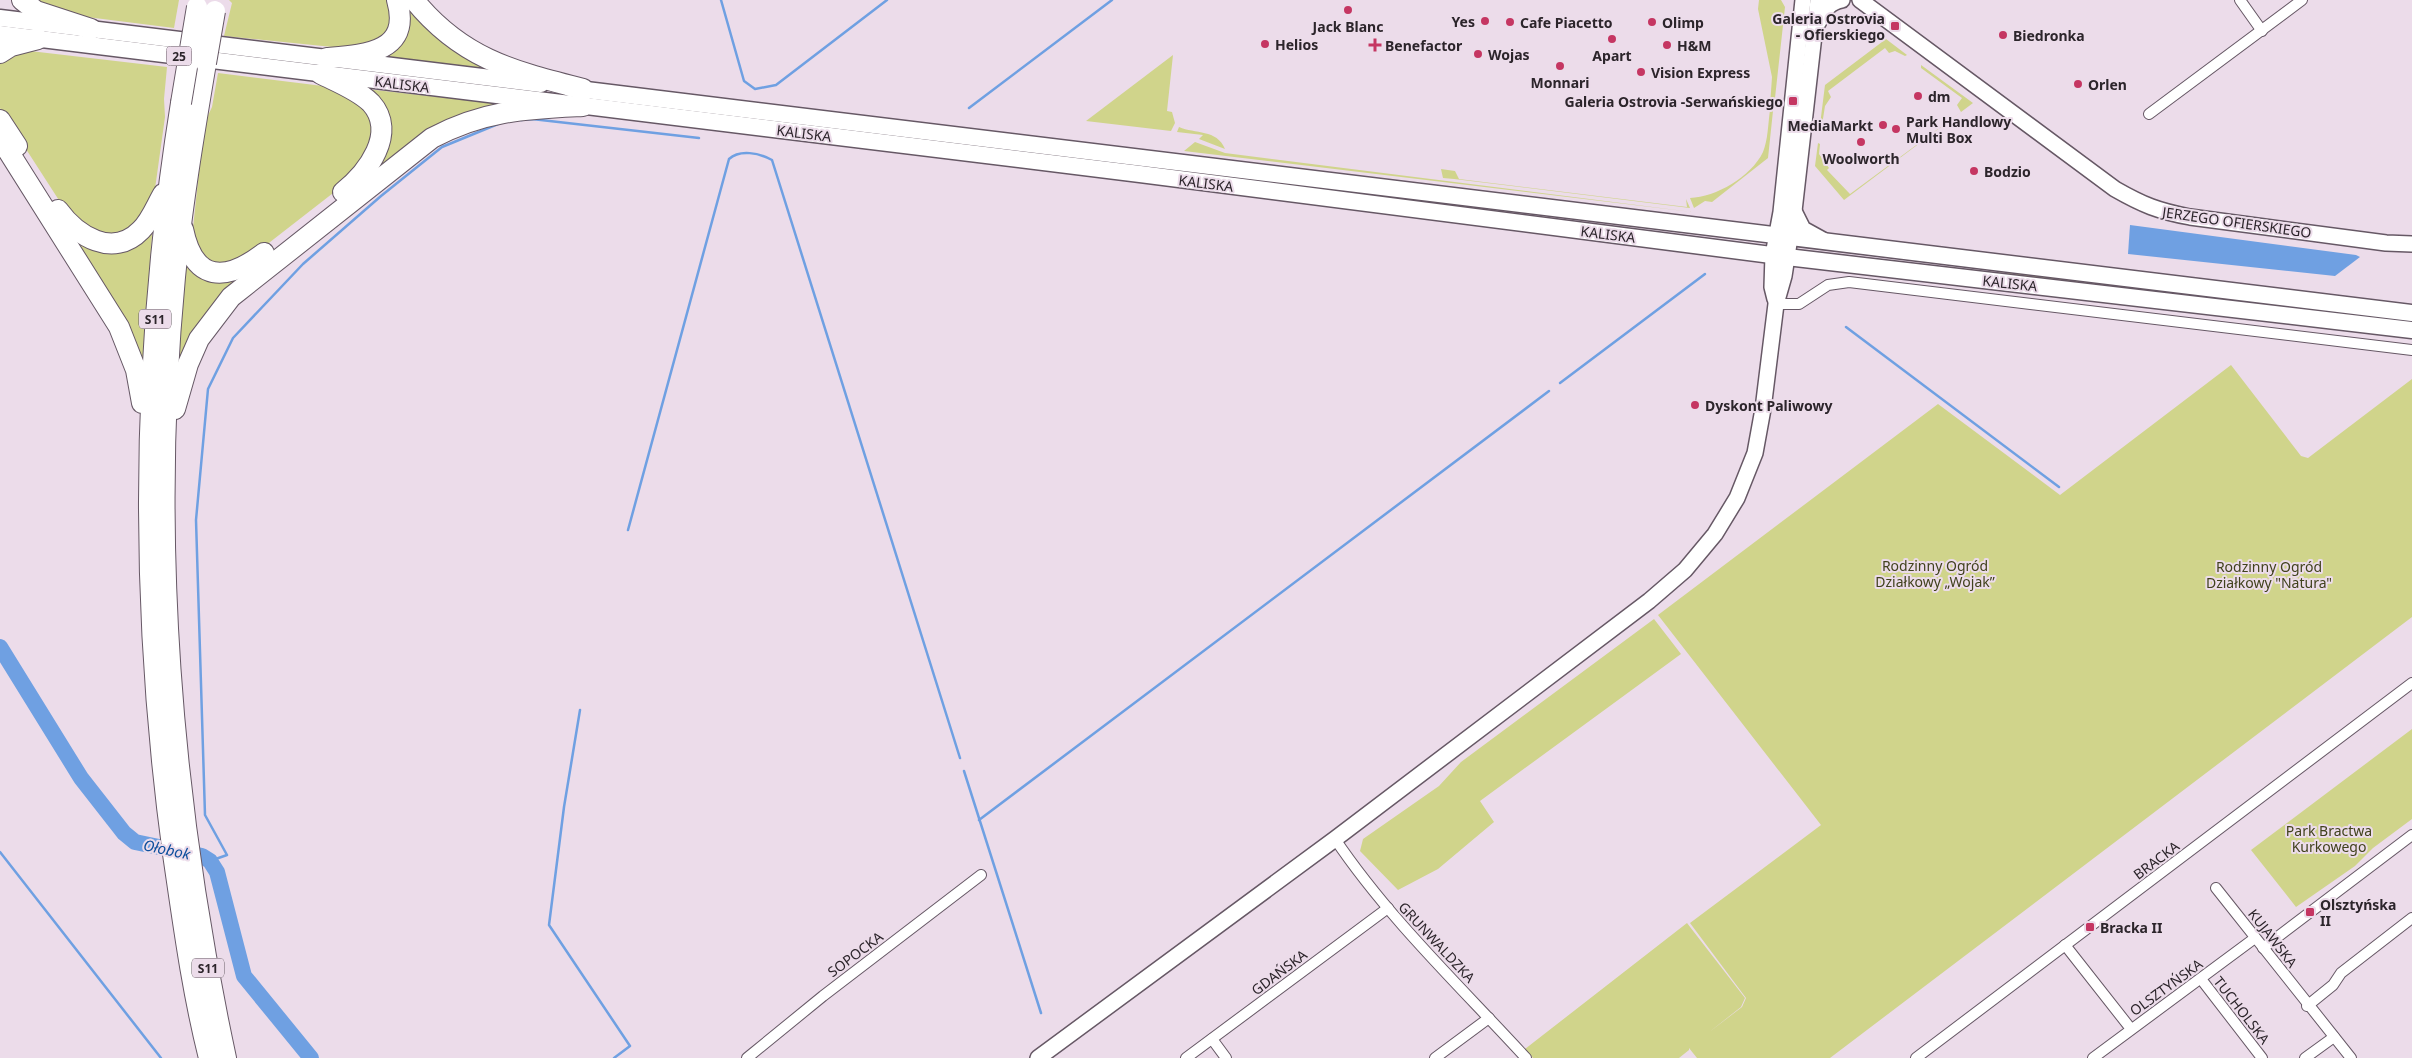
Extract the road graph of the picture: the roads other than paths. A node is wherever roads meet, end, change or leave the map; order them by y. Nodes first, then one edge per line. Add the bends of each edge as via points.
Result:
1 (22, 0) edge
2 (397, 0) edge
3 (414, 0) edge
4 (1803, 0) edge
5 (1818, 0) edge
6 (1842, 0) edge
7 (1860, 0) edge
8 (2240, 0) edge
9 (2302, 0) edge
10 (207, 4) edge
11 (0, 18) edge
12 (1816, 26) junction
13 (91, 29) junction
14 (2262, 31) junction
15 (0, 34) edge
16 (38, 39) junction
17 (0, 53) edge
18 (324, 66) junction
19 (583, 98) junction
20 (190, 105) junction
21 (2149, 114) dead end
22 (0, 120) edge
23 (0, 138) edge
24 (168, 186) junction
25 (1794, 211) junction
26 (182, 222) junction
27 (1783, 237) junction
28 (1828, 243) junction
29 (2412, 244) edge
30 (1780, 256) junction
31 (1776, 304) junction
32 (2412, 313) edge
33 (2412, 330) edge
34 (2412, 350) edge
35 (158, 449) junction
36 (2412, 683) edge
37 (2412, 836) edge
38 (1334, 839) junction
39 (981, 875) dead end
40 (185, 878) junction
41 (2216, 888) dead end
42 (1388, 908) junction
43 (2412, 918) edge
44 (2255, 938) junction
45 (2065, 946) junction
46 (2263, 948) junction
47 (2201, 979) junction
48 (2307, 1006) junction
49 (1489, 1018) junction
50 (2130, 1029) junction
51 (2334, 1037) junction
52 (1212, 1039) junction
53 (209, 1058) edge
54 (226, 1058) edge
55 (748, 1058) edge
56 (1038, 1058) edge
57 (1186, 1058) edge
58 (1226, 1058) edge
59 (1435, 1058) edge
60 (1526, 1058) edge
61 (1916, 1058) edge
62 (2093, 1058) edge
63 (2262, 1058) edge
64 (2305, 1058) edge
65 (2352, 1058) edge

1 - 13 highway via 36,11
2 - 18 highway via 400,24 388,45 375,52
3 - 19 highway via 432,21 462,46
4 - 27 street
5 - 12 street
6 - 12 street via 1826,7
7 - 29 street, JERZEGO OFIERSKIEGO via 2115,189 2143,206 2190,217
8 - 14 street
9 - 14 street
10 - 20 highway, S11, bridge
11 - 13 main road, KALISKA
12 - 25 street
13 - 18 main road, KALISKA
14 - 21 street
15 - 16 main road, KALISKA / 25
16 - 17 highway via 11,46
16 - 18 main road, KALISKA / 25
18 - 19 main road, KALISKA
18 - 26 highway via 371,104 378,116 380,143 370,166 356,181 255,260 231,273 220,274 198,262 186,242
19 - 27 main road, KALISKA
19 - 30 main road, KALISKA
19 - 35 highway via 483,116 432,138 248,282 231,297 199,339
20 - 24 highway, S11
20 - 26 highway, S11
22 - 24 highway via 67,223 91,240 116,242 139,232
23 - 35 highway via 104,302 128,347
24 - 35 highway, S11 via 155,320
25 - 27 street
25 - 28 street via 1803,229
26 - 35 highway, S11
27 - 28 main road, KALISKA
27 - 30 street
28 - 32 main road, KALISKA
30 - 31 street
30 - 33 main road, KALISKA
31 - 34 street, KALISKA via 1798,304 1828,285 1849,282
31 - 38 street via 1755,453 1737,498 1705,549 1649,601
35 - 40 highway, S11 via 178,829
36 - 45 street, BRACKA
37 - 46 street
38 - 42 street, GRUNWALDZKA
38 - 56 street
39 - 55 street, SOPOCKA
40 - 53 highway, S11 via 180,900
40 - 54 highway, S11
41 - 44 street, KUJAWSKA
42 - 49 street, GRUNWALDZKA
42 - 52 street, GDAŃSKA
43 - 48 street via 2341,973 2333,986
44 - 46 street, KUJAWSKA
44 - 47 street, OLSZTYŃSKA
45 - 50 street
45 - 61 street, BRACKA
46 - 48 street, KUJAWSKA
47 - 50 street, OLSZTYŃSKA
47 - 63 street, TUCHOLSKA
48 - 51 street, KUJAWSKA
49 - 59 street
49 - 60 street, GRUNWALDZKA
50 - 62 street, OLSZTYŃSKA
51 - 64 street
51 - 65 street, KUJAWSKA
52 - 57 street, GDAŃSKA
52 - 58 street

